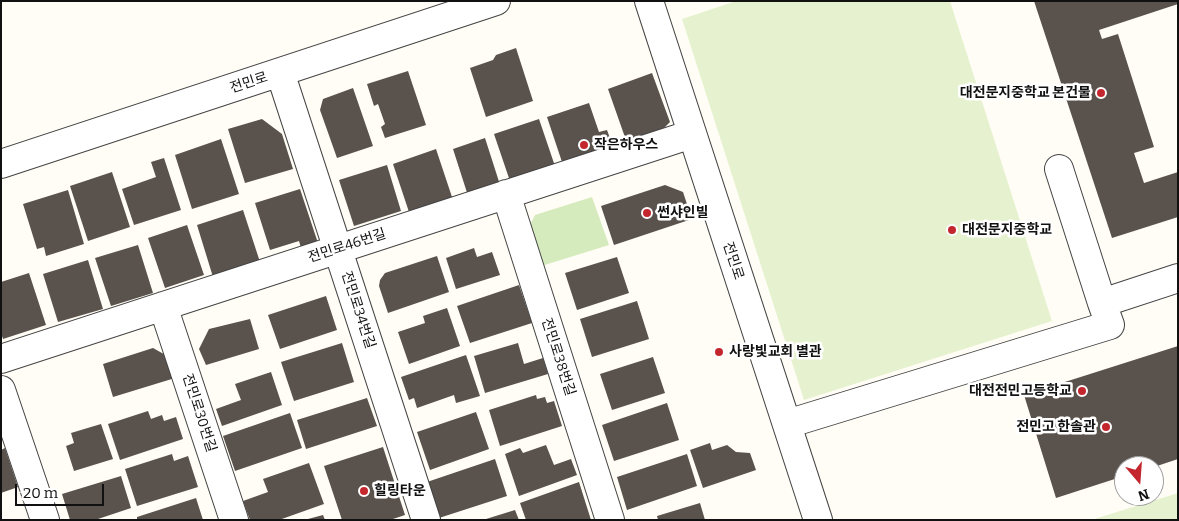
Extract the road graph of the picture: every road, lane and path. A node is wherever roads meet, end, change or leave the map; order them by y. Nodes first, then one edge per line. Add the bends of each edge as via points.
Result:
1 (496, 1) edge
2 (649, 1) edge
3 (280, 72) junction
4 (692, 134) junction
5 (1, 164) edge
6 (1059, 169) dead end
7 (506, 194) junction
8 (338, 249) junction
9 (1178, 278) edge
10 (1102, 303) junction
11 (164, 306) junction
12 (1, 359) edge
13 (1, 390) edge
14 (787, 424) junction
15 (45, 520) edge
16 (234, 520) edge
17 (426, 520) edge
18 (610, 520) edge
19 (818, 520) edge

1 - 3 street, 전민로
2 - 4 street, 전민로
3 - 5 street, 전민로
3 - 8 street, 전민로34번길
4 - 7 street, 전민로46번길
4 - 14 street, 전민로
6 - 10 street
7 - 8 street, 전민로46번길
7 - 18 street, 전민로38번길
8 - 11 street, 전민로46번길
8 - 17 street, 전민로34번길
9 - 10 street
10 - 14 street via 1110,325
11 - 12 street, 전민로46번길
11 - 16 street, 전민로30번길
13 - 15 street
14 - 19 street, 전민로

